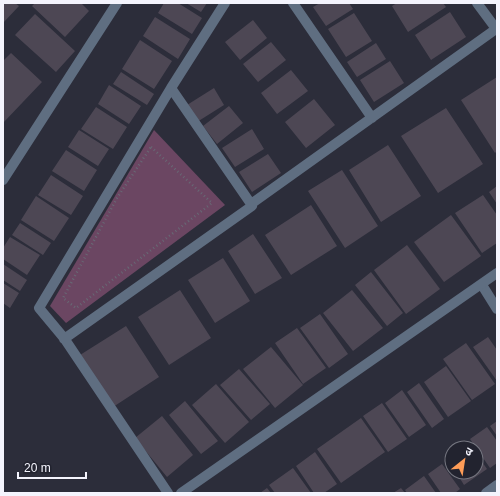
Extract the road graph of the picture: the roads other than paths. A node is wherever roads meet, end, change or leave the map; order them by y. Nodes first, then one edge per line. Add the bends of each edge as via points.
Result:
1 (117, 3) edge
2 (225, 3) edge
3 (293, 3) edge
4 (478, 3) edge
5 (497, 29) edge
6 (171, 88) junction
7 (372, 118) junction
8 (3, 180) edge
9 (251, 204) junction
10 (497, 273) edge
11 (482, 285) junction
12 (497, 309) edge
13 (64, 338) junction
14 (497, 485) edge
15 (168, 493) edge
16 (181, 493) edge
17 (486, 493) edge

1 - 8 street
2 - 6 street
3 - 7 street
4 - 5 street
5 - 7 street
6 - 9 street
6 - 13 street via 39,308
7 - 9 street
9 - 13 street via 252,206
10 - 11 street
11 - 12 street
11 - 16 street
13 - 15 street
14 - 17 street

